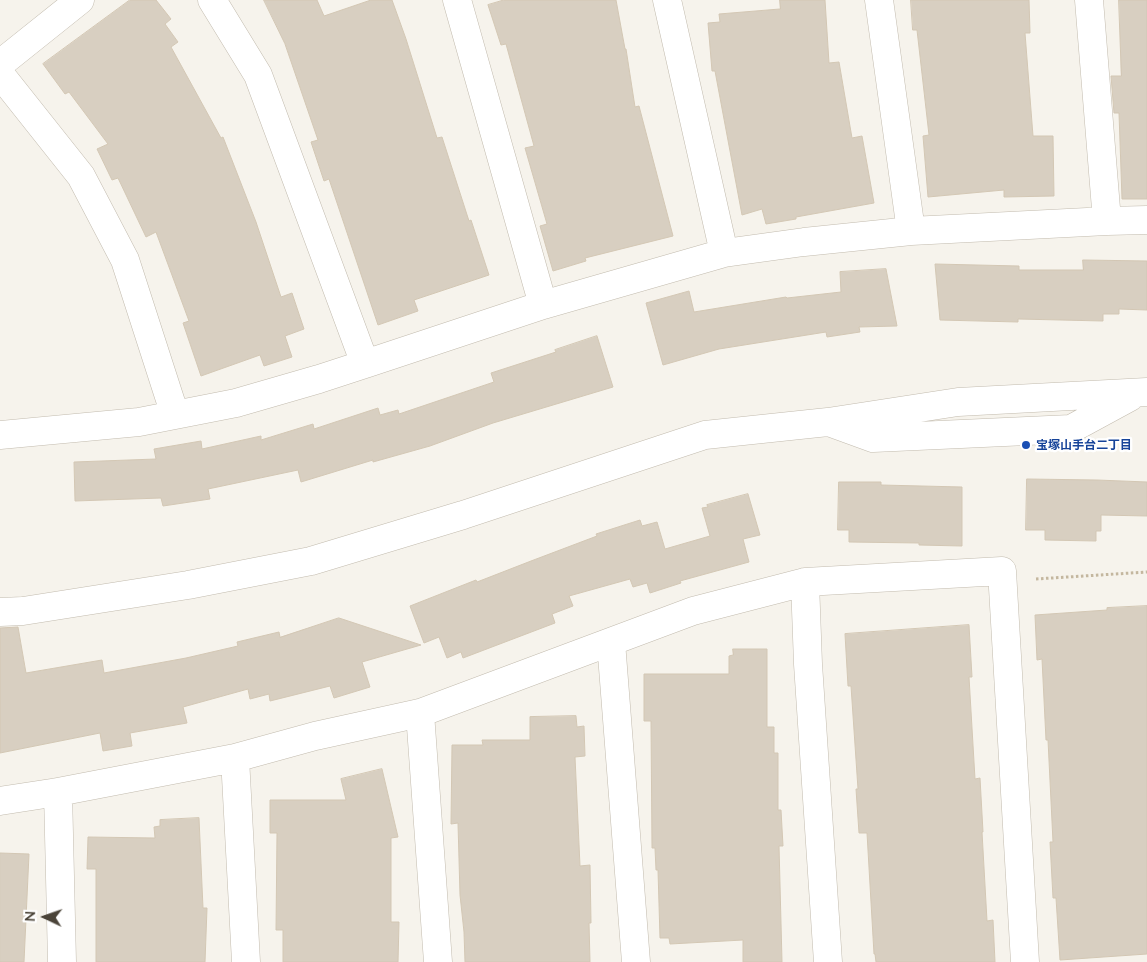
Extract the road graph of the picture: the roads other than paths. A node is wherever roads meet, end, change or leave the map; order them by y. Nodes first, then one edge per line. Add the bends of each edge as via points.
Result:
1 (80, 0) edge
2 (212, 0) edge
3 (457, 0) edge
4 (667, 0) edge
5 (879, 0) edge
6 (1089, 0) edge
7 (0, 64) edge
8 (0, 74) edge
9 (1147, 220) edge
10 (1106, 221) junction
11 (912, 231) junction
12 (724, 253) junction
13 (543, 305) junction
14 (365, 364) junction
15 (1142, 392) edge
16 (175, 415) junction
17 (0, 435) edge
18 (805, 582) junction
19 (0, 612) edge
20 (612, 642) junction
21 (420, 713) junction
22 (234, 758) junction
23 (58, 792) junction
24 (0, 801) edge
25 (62, 962) edge
26 (246, 962) edge
27 (438, 962) edge
28 (636, 962) edge
29 (828, 962) edge
30 (1026, 962) edge

1 - 7 street
2 - 14 street via 258,75
3 - 13 street
4 - 12 street
5 - 11 street
6 - 10 street
8 - 16 street via 82,176 125,260
9 - 10 street
10 - 11 street
11 - 12 street
12 - 13 street
13 - 14 street
14 - 16 street via 236,403
15 - 19 street via 958,402 828,422 705,435 310,561 188,586 23,612
16 - 17 street via 139,422
18 - 20 street via 693,611
18 - 29 street
18 - 30 street via 1002,570
20 - 21 street
20 - 28 street
21 - 22 street
21 - 27 street
22 - 23 street
22 - 26 street
23 - 24 street
23 - 25 street

